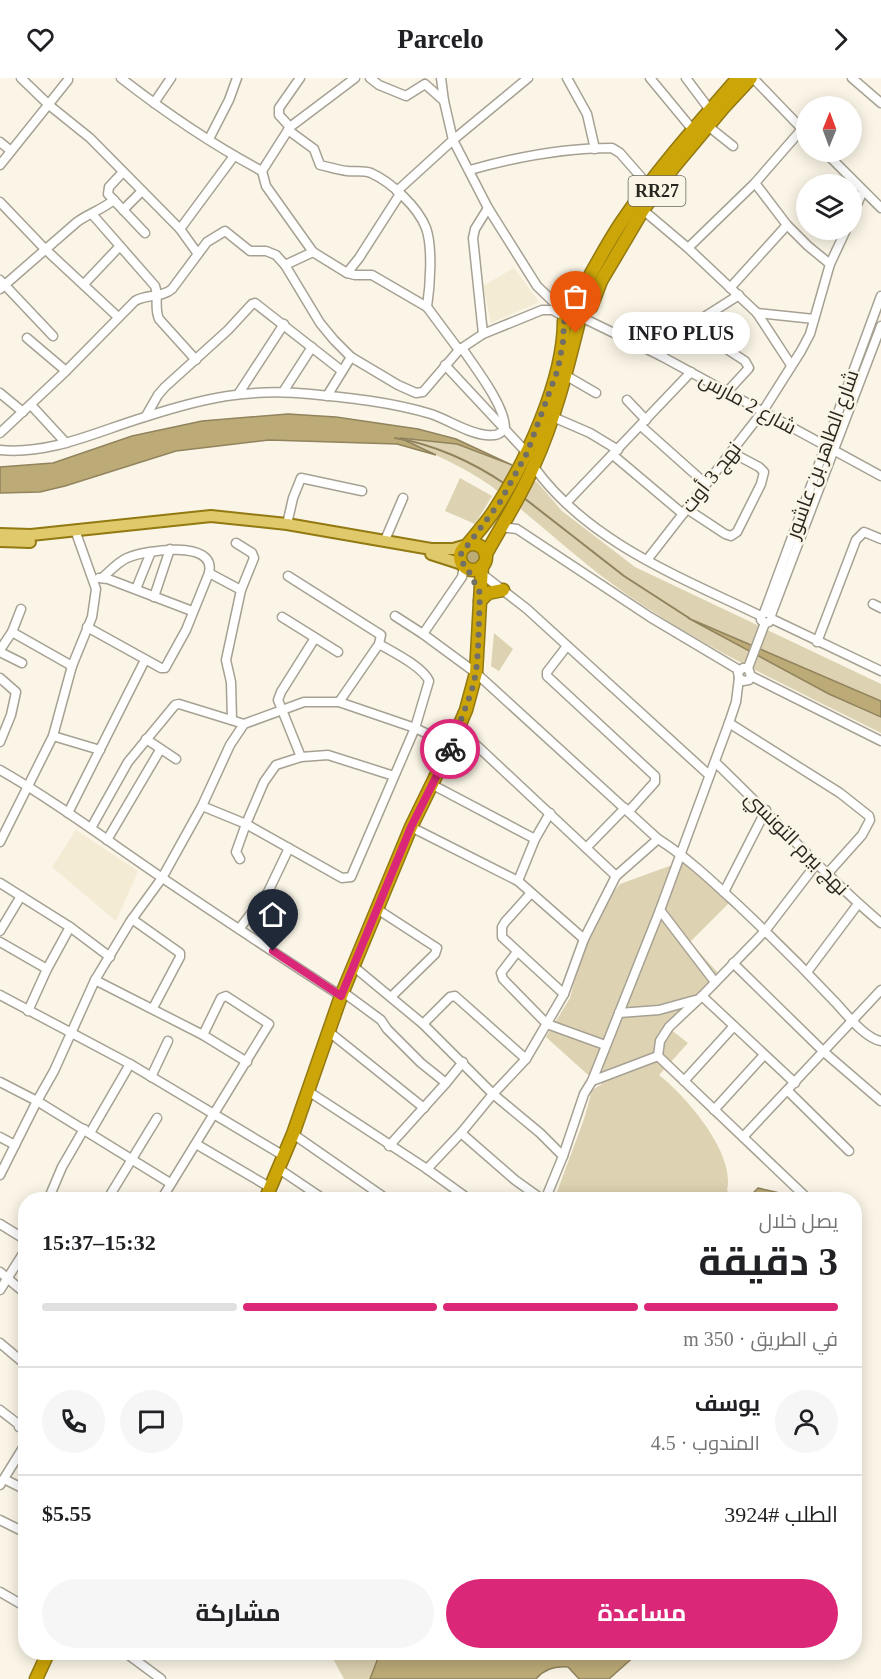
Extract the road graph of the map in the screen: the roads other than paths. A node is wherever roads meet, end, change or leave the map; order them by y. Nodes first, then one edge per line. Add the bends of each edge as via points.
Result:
1 (21, 78) edge
2 (121, 78) edge
3 (171, 78) edge
4 (237, 78) edge
5 (300, 78) edge
6 (355, 78) edge
7 (370, 78) edge
8 (441, 78) edge
9 (528, 78) edge
10 (567, 78) edge
11 (650, 78) edge
12 (686, 78) edge
13 (738, 78) edge
14 (752, 78) edge
15 (852, 78) edge
16 (68, 80) dead end
17 (444, 101) junction
18 (154, 103) junction
19 (881, 103) edge
20 (49, 105) junction
21 (710, 110) junction
22 (796, 122) edge
23 (708, 126) junction
24 (289, 129) junction
25 (693, 130) junction
26 (208, 139) junction
27 (453, 140) junction
28 (796, 140) edge
29 (0, 142) edge
30 (732, 146) dead end
31 (595, 149) junction
32 (11, 151) junction
33 (234, 156) junction
34 (835, 162) edge
35 (0, 165) edge
36 (470, 170) junction
37 (262, 171) junction
38 (123, 172) junction
39 (755, 183) junction
40 (648, 185) junction
41 (863, 190) joint
42 (142, 191) junction
43 (399, 192) junction
44 (114, 200) junction
45 (0, 202) edge
46 (488, 208) junction
47 (881, 208) edge
48 (123, 210) junction
49 (643, 210) junction
50 (92, 214) junction
51 (786, 225) junction
52 (180, 229) junction
53 (145, 233) dead end
54 (841, 240) edge
55 (119, 247) junction
56 (688, 248) junction
57 (45, 249) junction
58 (313, 252) junction
59 (198, 254) junction
60 (830, 264) junction
61 (285, 265) junction
62 (347, 273) junction
63 (2, 284) edge
64 (84, 284) junction
65 (730, 288) junction
66 (158, 295) junction
67 (739, 295) junction
68 (881, 296) edge
69 (427, 307) junction
70 (570, 313) junction
71 (758, 313) junction
72 (118, 317) junction
73 (814, 319) junction
74 (284, 324) junction
75 (881, 326) edge
76 (483, 334) junction
77 (53, 336) dead end
78 (27, 338) dead end
79 (312, 347) junction
80 (725, 348) dead end
81 (460, 349) junction
82 (661, 356) junction
83 (351, 357) junction
84 (196, 360) junction
85 (445, 365) junction
86 (791, 365) junction
87 (66, 371) junction
88 (342, 371) junction
89 (691, 372) junction
90 (565, 375) junction
91 (283, 392) junction
92 (727, 392) junction
93 (0, 393) edge
94 (239, 393) junction
95 (596, 393) dead end
96 (327, 396) junction
97 (627, 400) dead end
98 (31, 405) junction
99 (763, 411) junction
100 (23, 412) junction
101 (146, 416) junction
102 (553, 417) junction
103 (643, 423) junction
104 (504, 430) junction
105 (0, 433) edge
106 (66, 443) junction
107 (829, 448) junction
108 (0, 450) edge
109 (615, 452) junction
110 (730, 452) junction
111 (528, 464) junction
112 (881, 476) edge
113 (706, 484) junction
114 (362, 491) dead end
115 (403, 498) dead end
116 (566, 503) junction
117 (685, 511) junction
118 (509, 513) junction
119 (288, 524) junction
120 (501, 527) junction
121 (517, 529) junction
122 (76, 533) junction
123 (0, 534) edge
124 (881, 539) edge
125 (386, 540) junction
126 (0, 542) edge
127 (236, 543) dead end
128 (468, 545) junction
129 (170, 549) junction
130 (151, 552) junction
131 (486, 554) junction
132 (647, 560) junction
133 (465, 566) junction
134 (482, 570) junction
135 (209, 573) junction
136 (288, 576) dead end
137 (97, 578) junction
138 (136, 589) junction
139 (241, 590) junction
140 (503, 590) junction
141 (154, 597) junction
142 (480, 597) junction
143 (21, 609) dead end
144 (192, 610) junction
145 (394, 616) dead end
146 (282, 617) dead end
147 (766, 619) junction
148 (87, 627) junction
149 (12, 632) junction
150 (423, 634) junction
151 (315, 638) junction
152 (817, 642) junction
153 (380, 644) junction
154 (567, 646) junction
155 (0, 651) edge
156 (338, 652) dead end
157 (145, 660) junction
158 (22, 663) dead end
159 (72, 666) junction
160 (881, 672) edge
161 (476, 673) junction
162 (746, 673) junction
163 (0, 678) edge
164 (339, 702) junction
165 (281, 710) junction
166 (232, 720) junction
167 (729, 723) junction
168 (244, 724) junction
169 (415, 728) junction
170 (458, 728) junction
171 (53, 736) junction
172 (146, 739) junction
173 (881, 741) edge
174 (0, 742) edge
175 (451, 746) junction
176 (100, 750) junction
177 (160, 750) junction
178 (301, 757) junction
179 (176, 759) dead end
180 (715, 762) junction
181 (0, 771) edge
182 (709, 775) junction
183 (394, 776) junction
184 (431, 784) junction
185 (28, 787) junction
186 (202, 806) junction
187 (627, 809) junction
188 (766, 810) junction
189 (68, 813) junction
190 (550, 813) junction
191 (246, 824) junction
192 (411, 827) junction
193 (91, 828) junction
194 (535, 839) junction
195 (658, 839) junction
196 (107, 840) junction
197 (0, 842) edge
198 (289, 848) junction
199 (586, 848) junction
200 (681, 854) junction
201 (240, 859) dead end
202 (817, 863) junction
203 (828, 873) junction
204 (616, 876) junction
205 (162, 878) junction
206 (518, 881) junction
207 (0, 883) edge
208 (724, 892) junction
209 (531, 893) junction
210 (21, 897) junction
211 (858, 904) junction
212 (377, 909) junction
213 (660, 910) junction
214 (132, 919) junction
215 (881, 923) edge
216 (70, 927) junction
217 (239, 929) junction
218 (0, 931) edge
219 (765, 931) junction
220 (584, 939) junction
221 (0, 942) edge
222 (517, 952) junction
223 (110, 957) junction
224 (734, 963) junction
225 (353, 966) junction
226 (46, 969) junction
227 (807, 972) junction
228 (95, 980) junction
229 (715, 982) junction
230 (881, 990) edge
231 (342, 994) junction
232 (564, 994) junction
233 (0, 996) edge
234 (391, 997) junction
235 (700, 998) junction
236 (153, 1008) junction
237 (28, 1011) junction
238 (619, 1013) junction
239 (853, 1021) junction
240 (423, 1024) junction
241 (546, 1024) junction
242 (734, 1026) junction
243 (328, 1031) junction
244 (73, 1033) junction
245 (203, 1035) junction
246 (168, 1041) dead end
247 (881, 1041) edge
248 (605, 1046) junction
249 (824, 1052) junction
250 (764, 1055) junction
251 (658, 1056) junction
252 (526, 1059) junction
253 (247, 1062) junction
254 (463, 1062) junction
255 (130, 1064) junction
256 (151, 1077) junction
257 (592, 1081) junction
258 (684, 1081) junction
259 (0, 1082) edge
260 (446, 1083) junction
261 (795, 1083) junction
262 (308, 1090) junction
263 (788, 1091) junction
264 (493, 1094) junction
265 (37, 1101) junction
266 (881, 1101) edge
267 (424, 1108) junction
268 (714, 1110) junction
269 (214, 1115) junction
270 (157, 1118) dead end
271 (87, 1131) junction
272 (461, 1133) junction
273 (293, 1134) junction
274 (0, 1137) edge
275 (742, 1137) junction
276 (196, 1144) junction
277 (15, 1145) junction
278 (389, 1146) junction
279 (849, 1151) dead end
280 (284, 1156) junction
281 (563, 1156) junction
282 (131, 1158) junction
283 (279, 1169) junction
284 (427, 1169) junction
285 (0, 1175) edge
286 (170, 1183) junction
287 (271, 1188) junction
288 (51, 1192) edge
289 (112, 1192) edge
290 (165, 1192) edge
291 (269, 1192) edge
292 (313, 1192) edge
293 (376, 1192) edge
294 (452, 1192) edge
295 (532, 1192) edge
296 (547, 1192) edge
297 (800, 1192) edge
298 (0, 1224) edge
299 (18, 1235) edge
300 (18, 1258) edge
301 (3, 1275) edge
302 (18, 1287) edge
303 (0, 1290) edge
304 (0, 1343) edge
305 (18, 1358) edge
306 (0, 1410) edge
307 (18, 1426) edge
308 (18, 1456) edge
309 (0, 1466) edge
310 (12, 1466) junction
311 (2, 1482) edge
312 (18, 1487) edge
313 (0, 1520) edge
314 (18, 1529) edge
315 (0, 1592) edge
316 (18, 1602) edge
317 (45, 1660) edge
318 (135, 1660) edge
319 (36, 1679) edge
320 (161, 1679) edge

1 - 20 street
2 - 18 street
3 - 18 street
4 - 26 street
5 - 24 street via 278,112
6 - 24 street
7 - 17 street via 406,96 425,84
8 - 17 street
9 - 27 street
10 - 31 street via 587,114
11 - 25 street
12 - 21 street
13 - 21 highway, RR27
14 - 22 street
14 - 23 highway, RR27
15 - 19 street
16 - 20 street
17 - 27 street
18 - 26 street
20 - 32 street
20 - 38 street via 90,138
21 - 25 highway, RR27
23 - 30 street
23 - 49 highway, RR27
24 - 37 street
24 - 43 street via 314,149 320,165 370,173
25 - 40 highway, RR27
26 - 33 street
27 - 36 street
27 - 43 street
28 - 39 street
29 - 32 street
31 - 36 street via 517,158
31 - 40 street via 616,149
32 - 35 street
33 - 37 street
33 - 52 street
34 - 41 street
36 - 46 street
37 - 58 street via 266,186
38 - 42 street
38 - 44 street via 107,191
39 - 51 street
39 - 56 street
40 - 70 highway, RR27 via 613,236
41 - 47 street
42 - 48 street
42 - 52 street
43 - 62 street
43 - 69 street via 417,212 428,236
44 - 48 street
44 - 50 street
45 - 57 street
46 - 70 street via 537,286
46 - 76 street via 473,238
48 - 53 street
49 - 56 street
49 - 70 highway, RR27 via 601,281 591,307
50 - 55 street
50 - 57 street
51 - 60 street
51 - 65 street
52 - 59 street
54 - 60 street, نهج 3 أوت
55 - 64 street
55 - 66 street via 155,286
56 - 65 street
57 - 63 street
57 - 64 street
58 - 61 street
58 - 62 street
59 - 61 street via 225,231 250,251 271,252
59 - 66 street via 170,291
60 - 73 street, نهج 3 أوت
61 - 83 street via 320,323
62 - 69 street via 372,275
63 - 77 street
64 - 72 street
65 - 67 street
66 - 72 street via 140,298
66 - 84 street via 159,319
67 - 71 street
67 - 82 street via 676,335
68 - 107 street, شارع الطاهر بن عاشور
69 - 81 street
70 - 76 street via 542,309
70 - 82 street, شارع 2 مارس
70 - 90 highway, RR27
70 - 111 highway, RR27 via 558,369
71 - 73 street
71 - 86 street
72 - 87 street
73 - 86 street, نهج 3 أوت via 806,343
74 - 79 street
74 - 84 street via 259,304 252,304
74 - 94 street
75 - 107 street, شارع الطاهر بن عاشور
76 - 81 street
78 - 87 street
79 - 88 street
79 - 91 street
80 - 92 street via 749,368
81 - 85 street
81 - 104 street via 494,399 506,424
82 - 89 street, شارع 2 مارس
83 - 85 street via 383,378 421,393
83 - 88 street
84 - 101 street via 158,395
85 - 104 street
86 - 99 street, نهج 3 أوت
87 - 98 street
88 - 96 street
89 - 92 street, شارع 2 مارس
89 - 103 street
90 - 95 street
90 - 102 highway, RR27
91 - 94 street
91 - 96 street
92 - 99 street, شارع 2 مارس
93 - 100 street
94 - 101 street
96 - 104 street via 404,407 486,435
97 - 103 street
98 - 100 street
98 - 106 street
99 - 107 street, شارع 2 مارس
99 - 110 street, نهج 3 أوت
100 - 105 street
101 - 106 street
102 - 109 street via 590,433
102 - 111 highway, RR27
103 - 109 street
103 - 113 street
104 - 111 street
106 - 108 street via 42,449
107 - 112 street, شارع 2 مارس
107 - 147 street, شارع الطاهر بن عاشور
109 - 116 street
109 - 117 street
110 - 113 street, نهج 3 أوت
110 - 117 street via 764,472 737,532 725,534
111 - 116 street
111 - 118 highway, RR27
111 - 128 highway, RR27
113 - 117 street, نهج 3 أوت
114 - 119 street via 301,478
115 - 125 street
116 - 132 street via 606,536
117 - 132 street, نهج 3 أوت
118 - 120 highway, RR27
118 - 121 street
119 - 122 main road via 211,516
119 - 125 main road
120 - 121 street
120 - 131 highway, RR27
121 - 162 street via 650,617
122 - 123 main road
122 - 126 main road via 31,542
122 - 133 main road via 231,521 400,548
122 - 137 street
124 - 152 street via 868,532 859,536
125 - 128 main road via 431,549
127 - 139 street via 254,556
128 - 131 highway via 478,544
128 - 133 highway, RR27 via 461,554
129 - 130 street
129 - 135 street via 208,558
129 - 141 street
130 - 137 street via 123,560
130 - 138 street
131 - 134 highway, RR27
132 - 147 street
133 - 134 highway
133 - 142 highway
133 - 150 street via 462,577
134 - 140 street
134 - 142 highway, RR27
135 - 139 street
135 - 144 street
136 - 153 street via 381,635
137 - 138 street
137 - 148 street
138 - 141 street
139 - 166 street via 226,660
140 - 142 highway
140 - 154 street
141 - 144 street
142 - 161 highway, RR27
143 - 149 street
144 - 157 street via 186,630 165,668
145 - 150 street
146 - 151 street
147 - 152 street
147 - 162 street, شارع الطاهر بن عاشور
148 - 157 street
148 - 159 street
149 - 155 street
149 - 159 street
150 - 161 street
151 - 156 street
151 - 165 street via 280,692
152 - 160 street
153 - 164 street
153 - 169 street via 427,676 429,681
154 - 182 street
154 - 187 street via 547,676 655,776 655,782
155 - 158 street
157 - 176 street
159 - 171 street
161 - 170 highway, RR27
161 - 187 street
162 - 167 street, شارع الطاهر بن عاشور
162 - 173 street
163 - 174 street via 16,692
164 - 165 street via 304,702
164 - 169 street
165 - 168 street
165 - 178 street
166 - 168 street
166 - 172 street via 177,704
167 - 180 street, شارع الطاهر بن عاشور
167 - 203 street via 840,793 869,816 866,830
168 - 186 street via 219,766
169 - 175 street
169 - 183 street
170 - 175 highway, RR27
170 - 190 street
171 - 176 street
171 - 185 street
172 - 177 street
172 - 193 street via 121,772
175 - 184 highway, RR27
176 - 189 street
177 - 179 street
177 - 196 street
178 - 183 street via 328,755
178 - 191 street via 276,765 270,772
180 - 182 street, شارع الطاهر بن عاشور
180 - 188 street, نهج بيرم التونسي
181 - 185 street
182 - 200 street, شارع الطاهر بن عاشور
183 - 198 street via 351,877 342,878
184 - 192 highway, RR27
184 - 194 street
185 - 189 street
185 - 197 street
186 - 191 street
186 - 205 street
187 - 195 street
187 - 199 street
188 - 202 street, نهج بيرم التونسي
188 - 208 street
189 - 193 street
190 - 194 street
190 - 199 street
191 - 198 street
191 - 201 street via 236,852
192 - 206 street
192 - 212 highway, RR27
193 - 196 street
194 - 206 street
195 - 200 street
195 - 204 street
196 - 205 street
198 - 217 street via 268,892
199 - 204 street
200 - 208 street
200 - 213 street, شارع الطاهر بن عاشور
202 - 203 street, نهج بيرم التونسي
202 - 219 street
203 - 211 street, نهج بيرم التونسي
204 - 220 street
205 - 214 street
205 - 217 street
206 - 209 street
207 - 210 street
208 - 219 street
209 - 220 street
209 - 222 street via 502,927 502,938
210 - 216 street
210 - 218 street
211 - 215 street, نهج بيرم التونسي
211 - 227 street
212 - 225 highway, RR27
212 - 234 street via 437,948
213 - 229 street
213 - 238 street, شارع الطاهر بن عاشور
214 - 223 street
214 - 236 street via 180,953
216 - 223 street
216 - 226 street
217 - 231 street
219 - 224 street
219 - 227 street
220 - 232 street
221 - 226 street
222 - 232 street
222 - 241 street via 502,976
223 - 228 street
224 - 229 street
224 - 249 street
225 - 231 highway, RR27
225 - 234 street
226 - 237 street
227 - 239 street
228 - 236 street
228 - 244 street
229 - 235 street
230 - 239 street
231 - 243 highway, RR27
231 - 260 street via 384,1023 421,1063
232 - 241 street
233 - 237 street
234 - 240 street
235 - 238 street via 659,1010
235 - 242 street
235 - 251 street via 664,1034
236 - 245 street
237 - 244 street
238 - 248 street, شارع الطاهر بن عاشور
239 - 247 street via 873,1039
239 - 249 street
240 - 252 street via 455,996
240 - 254 street
241 - 248 street
241 - 252 street
242 - 250 street
242 - 258 street
243 - 262 highway, RR27
243 - 267 street
244 - 255 street
244 - 265 street
245 - 253 street
245 - 253 street via 221,998 230,997 269,1024
246 - 256 street
248 - 257 street, شارع الطاهر بن عاشور
249 - 261 street
249 - 266 street
250 - 261 street
250 - 268 street
251 - 257 street
251 - 258 street
252 - 264 street
253 - 269 street
254 - 260 street
254 - 264 street
255 - 256 street
255 - 271 street
256 - 269 street
257 - 281 street, شارع الطاهر بن عاشور
258 - 268 street
259 - 265 street
260 - 267 street
261 - 263 street
262 - 273 highway, RR27
262 - 278 street
263 - 275 street
263 - 279 street
264 - 272 street
264 - 281 street
265 - 271 street
265 - 277 street
267 - 278 street
268 - 275 street
269 - 276 street
269 - 280 street
270 - 282 street
271 - 282 street
271 - 288 street via 62,1167
272 - 284 street
272 - 295 street
273 - 280 highway, RR27
273 - 293 street
274 - 277 street
275 - 297 street
276 - 286 street
276 - 287 street
277 - 285 street
278 - 284 street
280 - 283 highway, RR27
281 - 296 street, شارع الطاهر بن عاشور
282 - 286 street
282 - 289 street
283 - 287 highway, RR27
283 - 292 street
284 - 294 street
286 - 290 street
287 - 291 highway, RR27
298 - 299 street
300 - 301 street
301 - 302 street
301 - 303 street
304 - 305 street
306 - 307 street
308 - 310 street
309 - 310 street
310 - 311 street
311 - 312 street
313 - 314 street
315 - 316 street
317 - 319 highway
318 - 320 street

